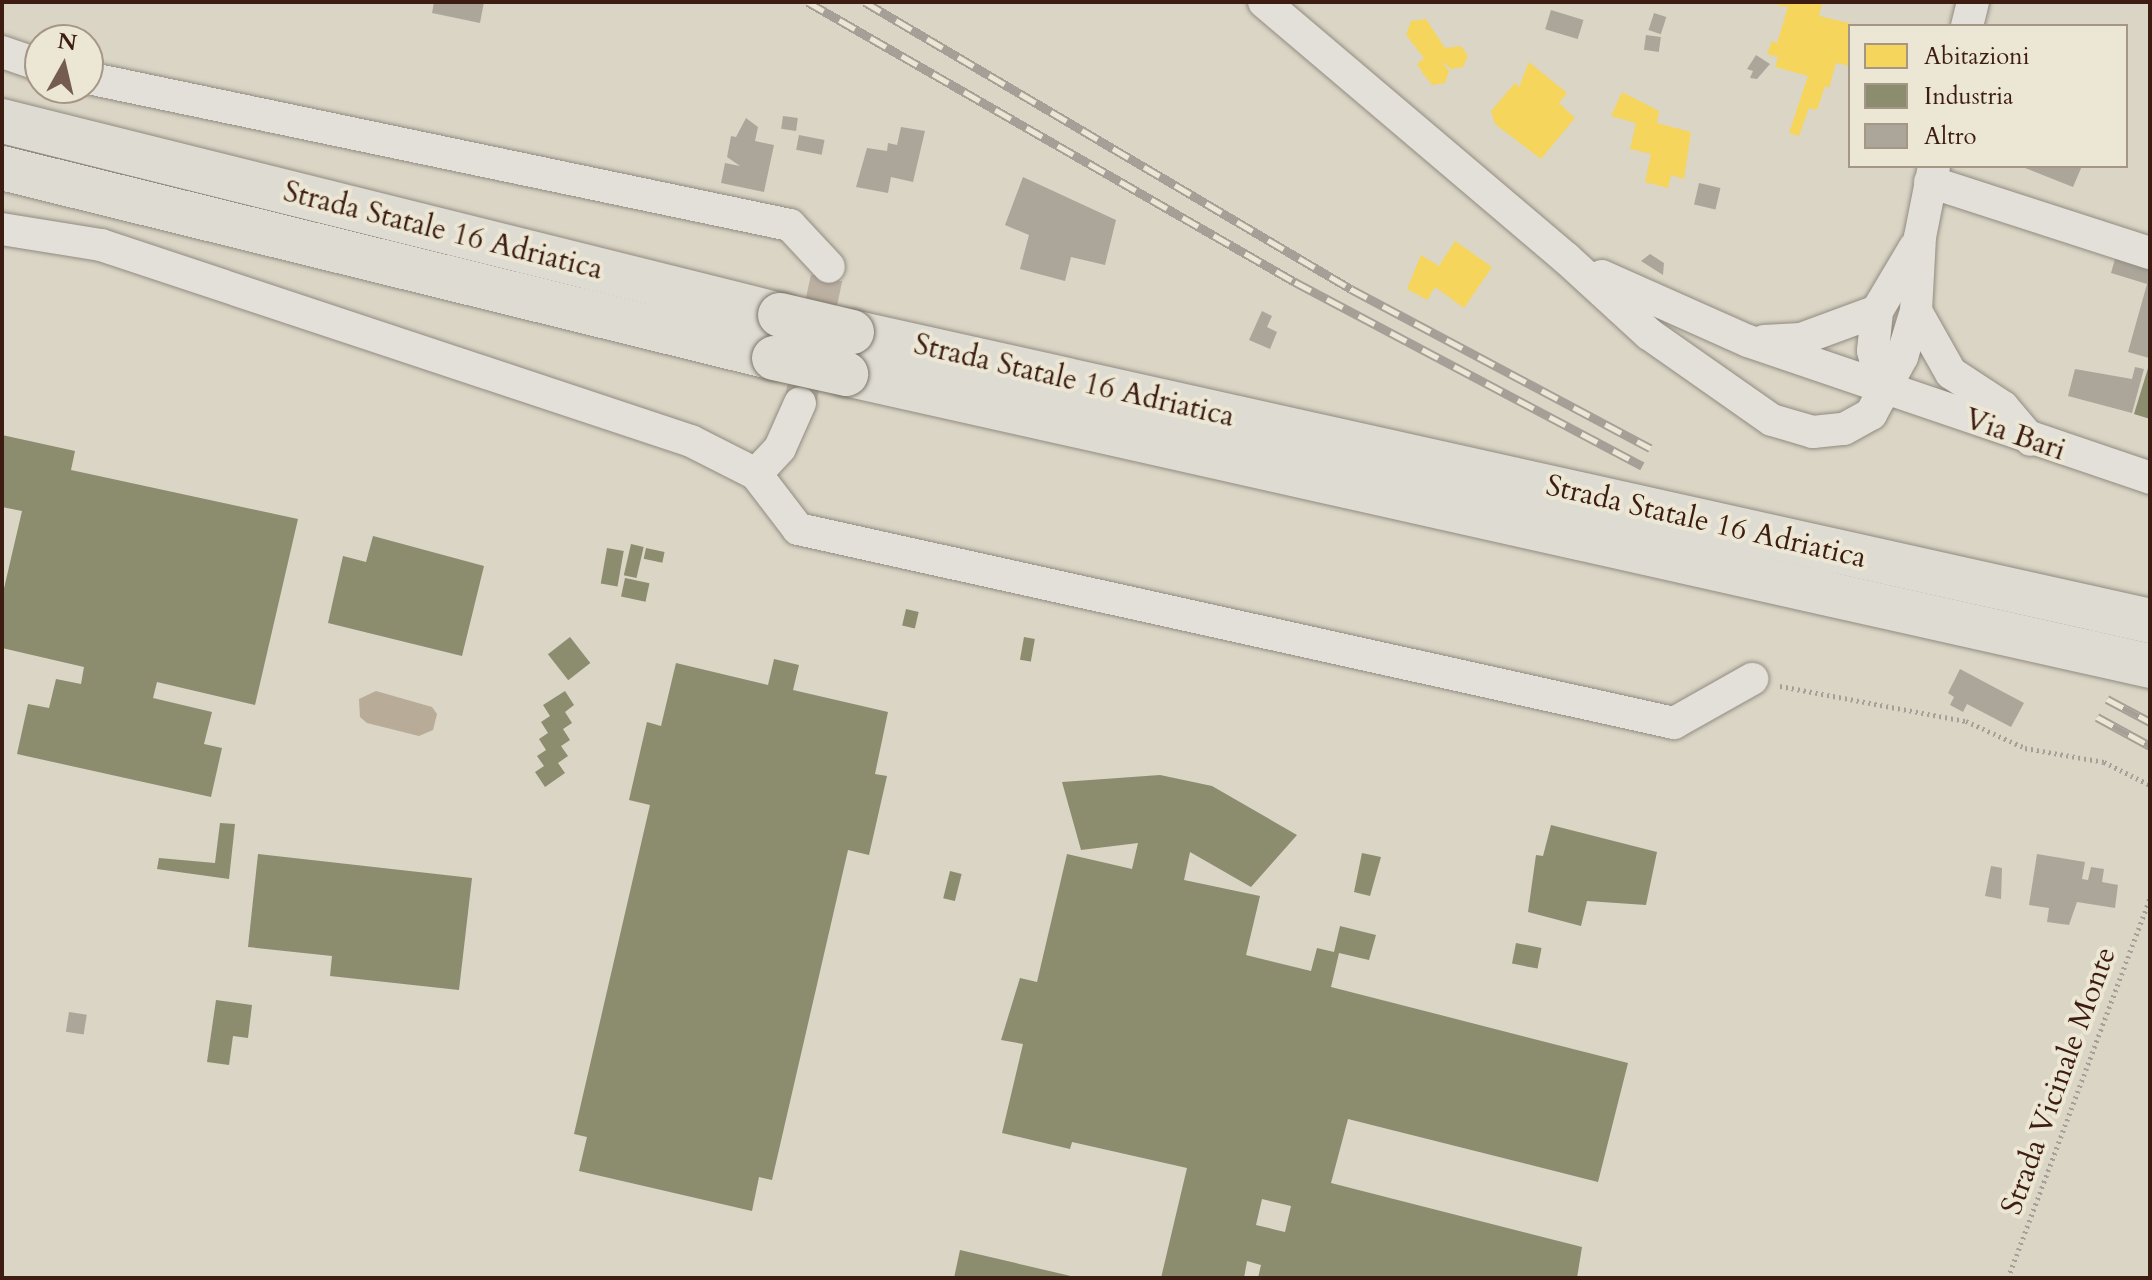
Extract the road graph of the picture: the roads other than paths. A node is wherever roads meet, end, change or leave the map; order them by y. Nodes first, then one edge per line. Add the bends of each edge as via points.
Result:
1 (1264, 2) edge
2 (1973, 2) edge
3 (1968, 24) edge
4 (2, 52) edge
5 (24, 60) edge
6 (104, 81) edge
7 (2, 94) edge
8 (2, 121) edge
9 (131, 154) junction
10 (2, 168) edge
11 (1932, 174) edge
12 (2, 195) edge
13 (145, 206) junction
14 (2, 229) edge
15 (1920, 237) junction
16 (2150, 253) edge
17 (1566, 258) junction
18 (829, 267) dead end
19 (1877, 311) junction
20 (1916, 311) junction
21 (1748, 341) junction
22 (1882, 388) junction
23 (800, 403) tunnel mouth
24 (2034, 442) junction
25 (756, 474) junction
26 (2150, 478) edge
27 (2150, 621) edge
28 (2150, 666) edge
29 (1752, 679) road end

1 - 17 street
2 - 3 street
4 - 5 street
6 - 18 street via 790,225
7 - 9 highway via 80,119
8 - 9 highway, Strada Statale 16 Adriatica
9 - 27 highway, Strada Statale 16 Adriatica, bridge via 852,332
10 - 13 highway, Strada Statale 16 Adriatica
11 - 15 street
11 - 16 street
12 - 13 highway
13 - 28 highway, Strada Statale 16 Adriatica, bridge via 774,358
14 - 25 street via 101,245 360,327 691,441
15 - 19 street via 1902,277
15 - 20 street
17 - 21 street, Via Bari
17 - 22 street via 1649,334 1772,420 1813,432 1844,429 1871,414
19 - 21 street via 1801,339
19 - 22 street via 1873,351
20 - 22 street via 1902,357
20 - 24 street via 1951,373 2003,407
21 - 22 street, Via Bari
22 - 24 street, Via Bari
23 - 25 street via 780,448
24 - 26 street, Via Bari
25 - 29 street via 798,529 1674,723

